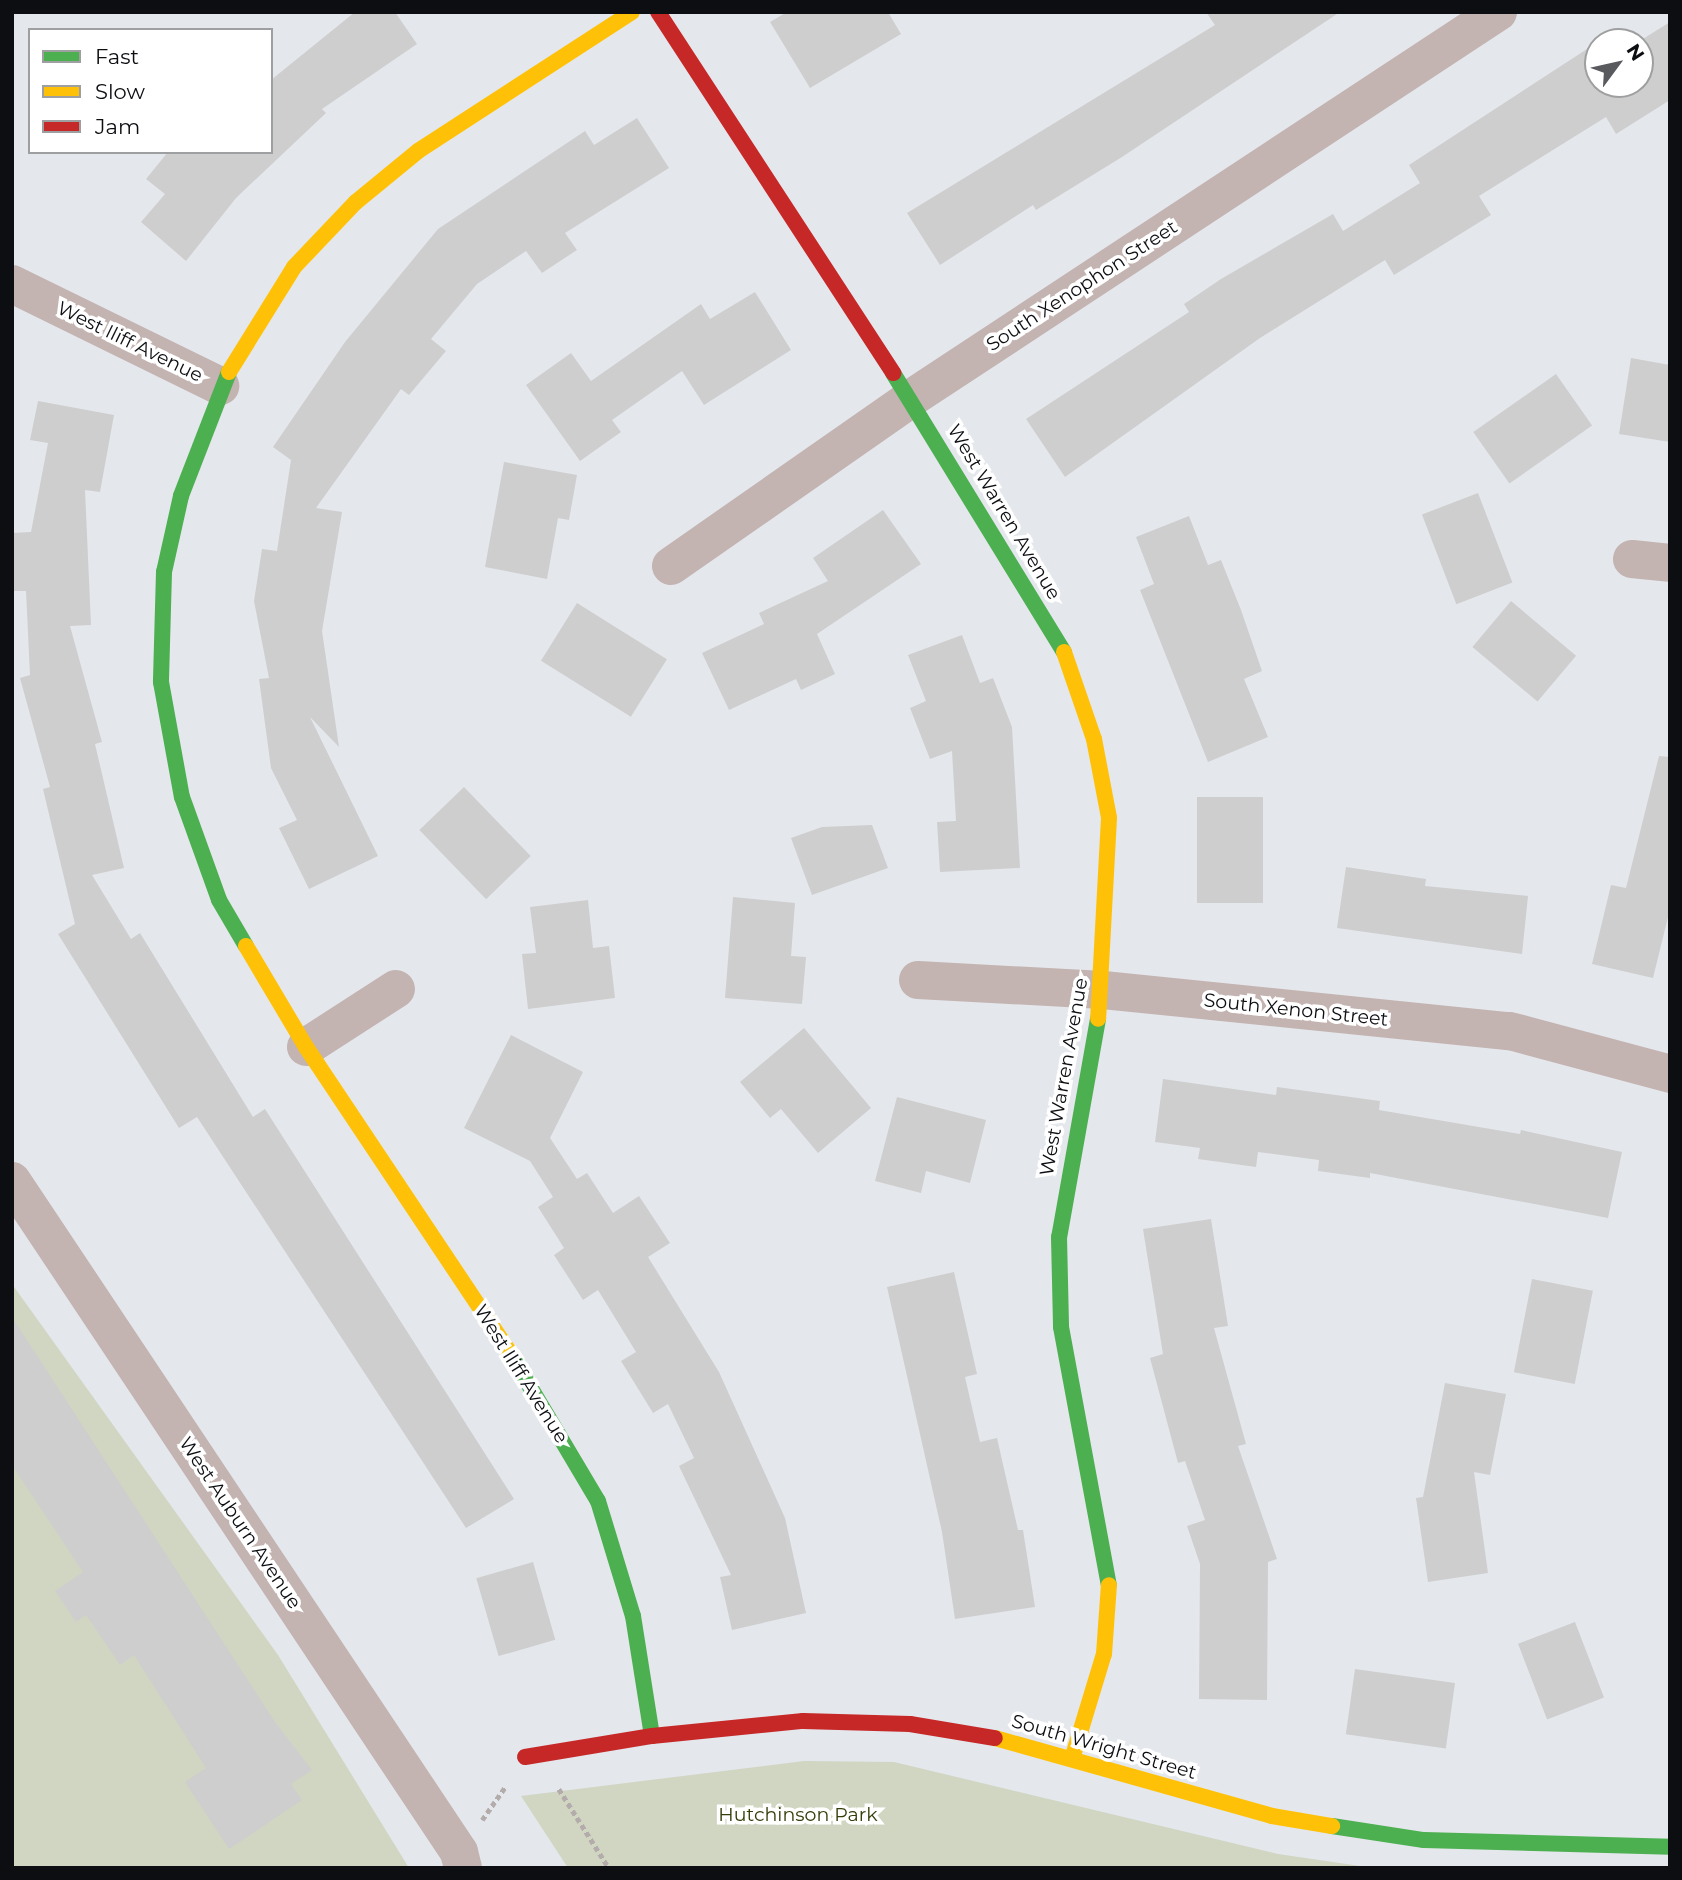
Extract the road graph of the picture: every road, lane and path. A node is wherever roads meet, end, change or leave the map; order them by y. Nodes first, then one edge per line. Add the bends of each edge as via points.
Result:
1 (632, 12) edge
2 (658, 12) edge
3 (1498, 12) edge
4 (12, 284) edge
5 (220, 386) junction
6 (910, 399) junction
7 (1632, 559) dead end
8 (1670, 563) edge
9 (671, 566) dead end
10 (918, 980) dead end
11 (396, 989) dead end
12 (1103, 990) junction
13 (306, 1047) junction
14 (1670, 1074) edge
15 (12, 1181) edge
16 (652, 1736) junction
17 (532, 1756) junction
18 (1072, 1759) junction
19 (1670, 1847) edge
20 (461, 1860) edge
21 (609, 1868) edge

1 - 5 street via 418,152 356,202 294,267
2 - 6 street, West Warren Avenue
3 - 6 street, South Xenophon Street
4 - 5 street, West Iliff Avenue
5 - 13 street, West Iliff Avenue via 181,496 164,572 161,682 181,797 219,900
6 - 9 street, South Xenophon Street
6 - 12 street, West Warren Avenue via 1062,646 1094,739 1110,818
7 - 8 street
10 - 12 street, South Xenon Street
11 - 13 street
12 - 14 street, South Xenon Street via 1510,1031
12 - 18 street, West Warren Avenue via 1059,1237 1061,1327 1109,1584 1104,1654
13 - 16 street, West Iliff Avenue via 545,1406 597,1501 633,1616
15 - 20 street, West Auburn Avenue
16 - 17 street, South Wright Street
16 - 18 street, South Wright Street via 803,1721 910,1724 997,1738
17 - 20 path
17 - 21 path
18 - 19 street, South Wright Street via 1272,1816 1424,1840

